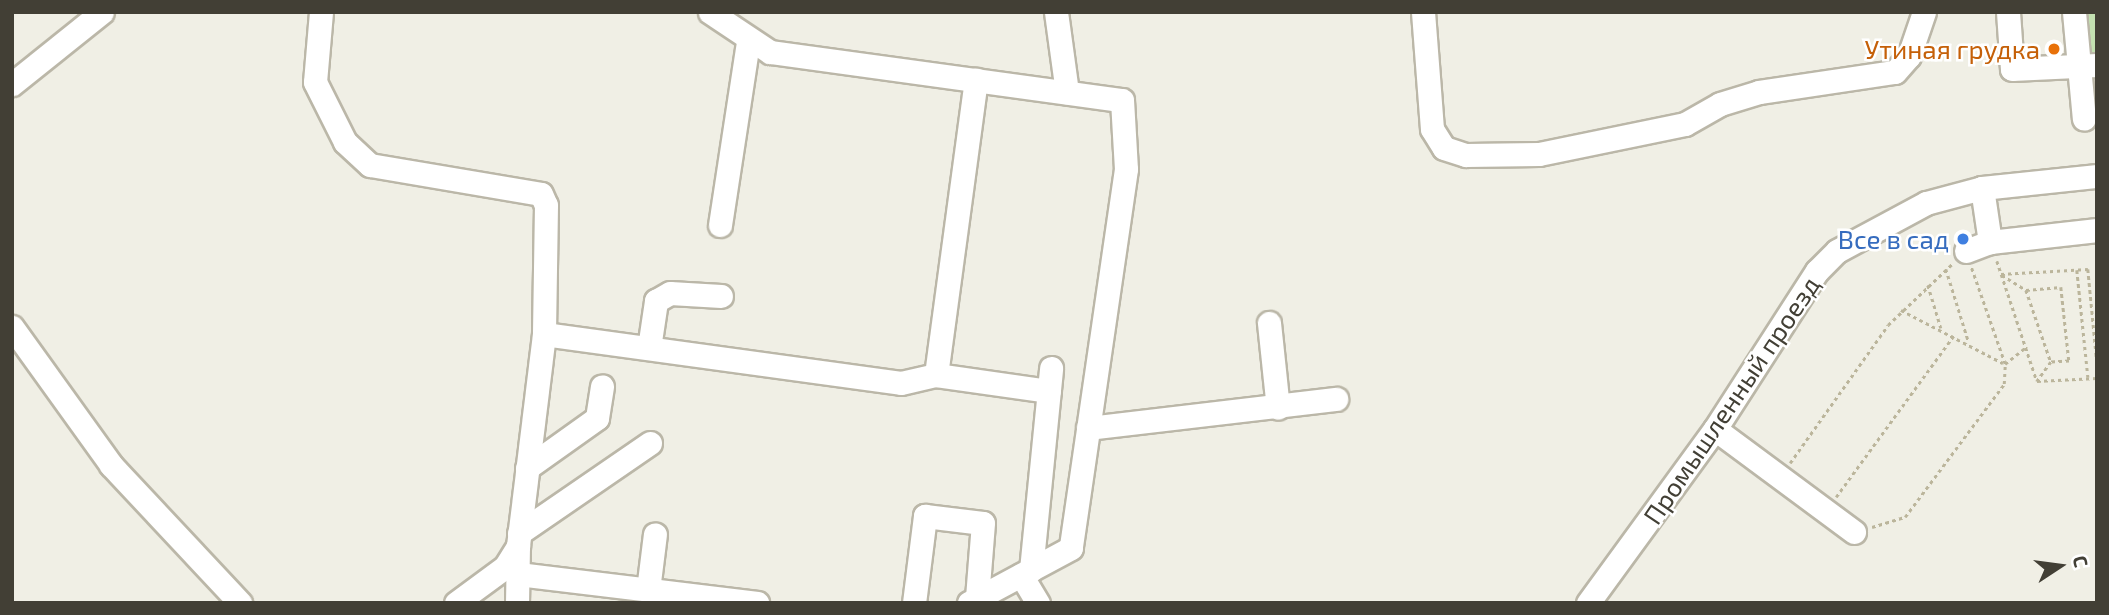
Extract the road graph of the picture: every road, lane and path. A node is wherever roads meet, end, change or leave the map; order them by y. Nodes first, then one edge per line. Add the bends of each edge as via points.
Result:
1 (102, 12) edge
2 (321, 12) edge
3 (710, 12) edge
4 (1056, 12) edge
5 (1423, 12) edge
6 (1924, 12) edge
7 (2008, 12) edge
8 (2074, 12) edge
9 (748, 42) junction
10 (2088, 65) edge
11 (976, 80) junction
12 (12, 84) edge
13 (1067, 92) junction
14 (2084, 119) dead end
15 (2097, 176) edge
16 (1982, 188) junction
17 (720, 225) dead end
18 (2097, 230) edge
19 (1990, 242) junction
20 (1966, 251) junction
21 (1946, 269) junction
22 (2077, 270) junction
23 (2001, 274) junction
24 (1928, 285) junction
25 (2026, 290) junction
26 (721, 296) dead end
27 (1901, 310) junction
28 (1269, 323) dead end
29 (12, 327) edge
30 (1941, 328) junction
31 (544, 334) junction
32 (1954, 335) junction
33 (1969, 343) junction
34 (2026, 346) junction
35 (649, 348) junction
36 (2051, 362) junction
37 (2097, 363) edge
38 (2005, 364) junction
39 (1051, 368) dead end
40 (936, 375) junction
41 (2088, 377) junction
42 (2097, 378) edge
43 (2037, 381) junction
44 (602, 386) dead end
45 (1049, 391) junction
46 (1336, 399) dead end
47 (1278, 408) junction
48 (1088, 428) junction
49 (1715, 429) junction
50 (650, 443) dead end
51 (527, 468) junction
52 (1780, 477) junction
53 (1826, 511) junction
54 (1854, 532) joint
55 (655, 534) dead end
56 (519, 539) junction
57 (1026, 572) junction
58 (518, 574) junction
59 (648, 590) junction
60 (973, 601) edge
61 (240, 603) edge
62 (456, 603) edge
63 (517, 603) edge
64 (757, 603) edge
65 (914, 603) edge
66 (1038, 603) edge
67 (1588, 603) edge

1 - 12 street
2 - 31 street via 315,82 345,142 370,165 541,194
3 - 9 street
4 - 13 street
5 - 6 street via 1432,130 1444,148 1466,155 1580,146 1685,124 1720,104 1759,92 1895,72 1909,56
7 - 10 street via 2012,69
8 - 10 street
9 - 11 street via 770,52
9 - 17 street
10 - 14 street
11 - 13 street
11 - 40 street
13 - 48 street via 1122,100 1126,169
15 - 16 street, Промышленный проезд
16 - 19 street
16 - 49 street, Промышленный проезд via 1926,203 1838,251 1817,271
18 - 19 street
19 - 20 street
19 - 23 path
20 - 21 path
20 - 38 path
21 - 24 path
21 - 33 path
22 - 23 path
22 - 37 path via 2088,269
22 - 41 path
23 - 25 path
23 - 34 path
24 - 27 path
24 - 30 path
25 - 36 path
25 - 36 path via 2061,287 2069,361
26 - 35 street via 670,293 656,301
27 - 30 path
27 - 52 path
28 - 47 street
29 - 61 street via 111,465
30 - 32 path
31 - 35 street
31 - 51 street
32 - 33 path
32 - 53 path
33 - 38 path
34 - 38 path
34 - 43 path
35 - 40 street via 776,357 901,383
36 - 43 path
38 - 54 path via 2004,384 1905,517
39 - 45 street
40 - 45 street
41 - 42 path
41 - 43 path
44 - 51 street via 597,418
45 - 57 street
46 - 47 street
47 - 48 street
48 - 57 street via 1071,548
49 - 52 street
49 - 67 street, Промышленный проезд
50 - 56 street
51 - 56 street
52 - 53 street
53 - 54 street
55 - 59 street
56 - 58 street
56 - 62 street via 505,566
57 - 60 street
57 - 66 street
58 - 59 street
58 - 63 street
59 - 64 street
60 - 65 street via 983,523 925,516

